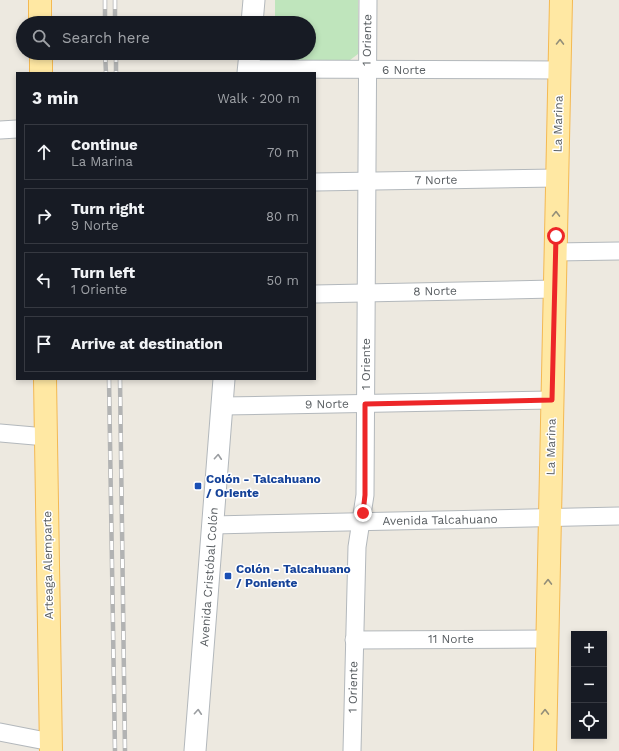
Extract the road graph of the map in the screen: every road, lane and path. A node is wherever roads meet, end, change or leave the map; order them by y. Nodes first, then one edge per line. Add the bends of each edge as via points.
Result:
1 (40, 0) edge
2 (254, 0) edge
3 (368, 0) edge
4 (560, 0) edge
5 (40, 16) edge
6 (253, 16) edge
7 (41, 60) edge
8 (249, 65) edge
9 (367, 69) junction
10 (559, 70) junction
11 (41, 72) edge
12 (0, 130) edge
13 (16, 130) edge
14 (557, 178) junction
15 (367, 181) junction
16 (316, 182) edge
17 (619, 251) edge
18 (555, 252) junction
19 (554, 289) junction
20 (366, 293) junction
21 (316, 294) edge
22 (45, 380) edge
23 (224, 380) edge
24 (552, 400) junction
25 (365, 404) junction
26 (222, 406) junction
27 (0, 433) edge
28 (46, 437) junction
29 (619, 516) edge
30 (550, 517) junction
31 (361, 522) junction
32 (213, 525) junction
33 (547, 639) junction
34 (354, 640) junction
35 (0, 732) edge
36 (51, 747) edge
37 (195, 751) edge
38 (352, 751) edge
39 (545, 751) edge

1 - 5 main road
2 - 6 street
3 - 9 street, 1 Oriente
10 -> 4 main road, La Marina
7 - 11 main road
8 - 9 street, 6 Norte
9 - 10 street, 6 Norte
9 - 15 street, 1 Oriente
10 - 14 main road, La Marina
12 - 13 street
14 - 15 street, 7 Norte
18 -> 14 main road, La Marina
15 - 16 street, 7 Norte
15 - 20 street, 1 Oriente
17 - 18 street
18 - 19 main road, La Marina
19 - 20 street, 8 Norte
19 - 24 main road, La Marina
20 - 21 street, 8 Norte
20 - 25 street, 1 Oriente
22 - 28 main road, Arteaga Alemparte
23 - 26 street, Avenida Cristóbal Colón
24 - 25 street, 9 Norte
24 - 30 main road, La Marina
25 - 26 street, 9 Norte
25 - 31 street, 1 Oriente via 365,495
32 -> 26 street, Avenida Cristóbal Colón
27 - 28 street
28 - 36 main road, Arteaga Alemparte
29 - 30 street, Avenida Talcahuano
30 - 31 street, Avenida Talcahuano
33 -> 30 main road, La Marina
31 - 32 street, Avenida Talcahuano
31 - 34 street, 1 Oriente via 357,547
37 -> 32 street, Avenida Cristóbal Colón
33 - 34 street, 11 Norte
39 -> 33 main road, La Marina
34 - 38 street, 1 Oriente
35 - 36 street

